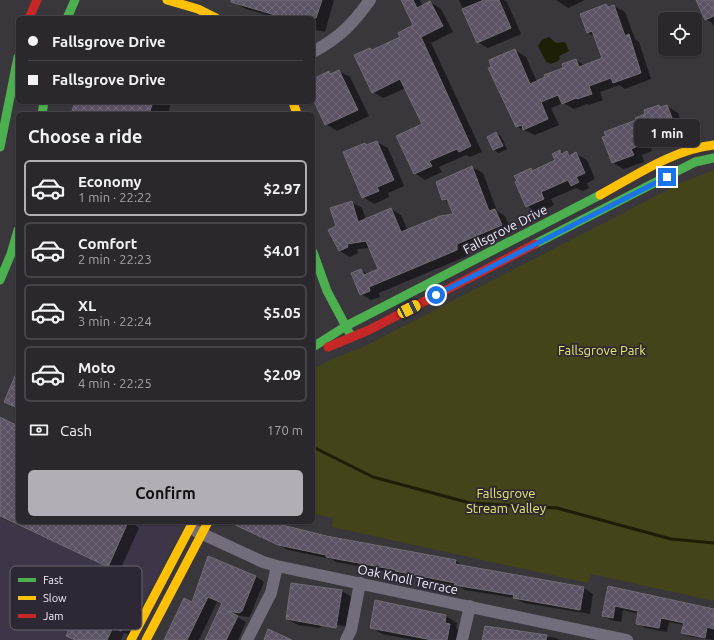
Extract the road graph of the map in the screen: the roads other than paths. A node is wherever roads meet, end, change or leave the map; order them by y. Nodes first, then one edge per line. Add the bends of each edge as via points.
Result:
1 (37, 0) edge
2 (75, 0) edge
3 (167, 0) edge
4 (370, 0) edge
5 (30, 16) edge
6 (69, 16) edge
7 (212, 16) edge
8 (315, 51) edge
9 (16, 67) edge
10 (714, 145) edge
11 (0, 147) edge
12 (714, 158) edge
13 (16, 237) edge
14 (315, 258) edge
15 (0, 280) edge
16 (346, 326) junction
17 (351, 337) junction
18 (315, 346) edge
19 (315, 355) edge
20 (207, 524) edge
21 (191, 525) edge
22 (202, 534) junction
23 (277, 566) junction
24 (360, 583) junction
25 (470, 606) junction
26 (142, 619) edge
27 (136, 630) edge
28 (575, 634) edge
29 (131, 640) edge
30 (146, 640) edge
31 (247, 640) edge
32 (346, 640) edge
33 (462, 640) edge
34 (627, 640) edge

1 - 5 street
2 - 6 street
3 - 7 street
4 - 8 street via 351,25 335,40
9 - 11 street
10 - 16 street, Fallsgrove Drive via 673,157
12 - 17 street via 695,162
13 - 15 street
14 - 16 street via 327,291
16 - 17 street
16 - 18 street, Fallsgrove Drive
17 - 19 street
20 - 22 street
21 - 22 street, Oak Knoll Terrace
21 - 26 street
22 - 23 street, Oak Knoll Terrace
22 - 30 street
23 - 24 street, Oak Knoll Terrace
23 - 31 street via 272,593
24 - 25 street, Oak Knoll Terrace
24 - 32 street via 352,630
25 - 28 street, Oak Knoll Terrace
25 - 33 street
27 - 29 street
28 - 34 street, Oak Knoll Terrace

